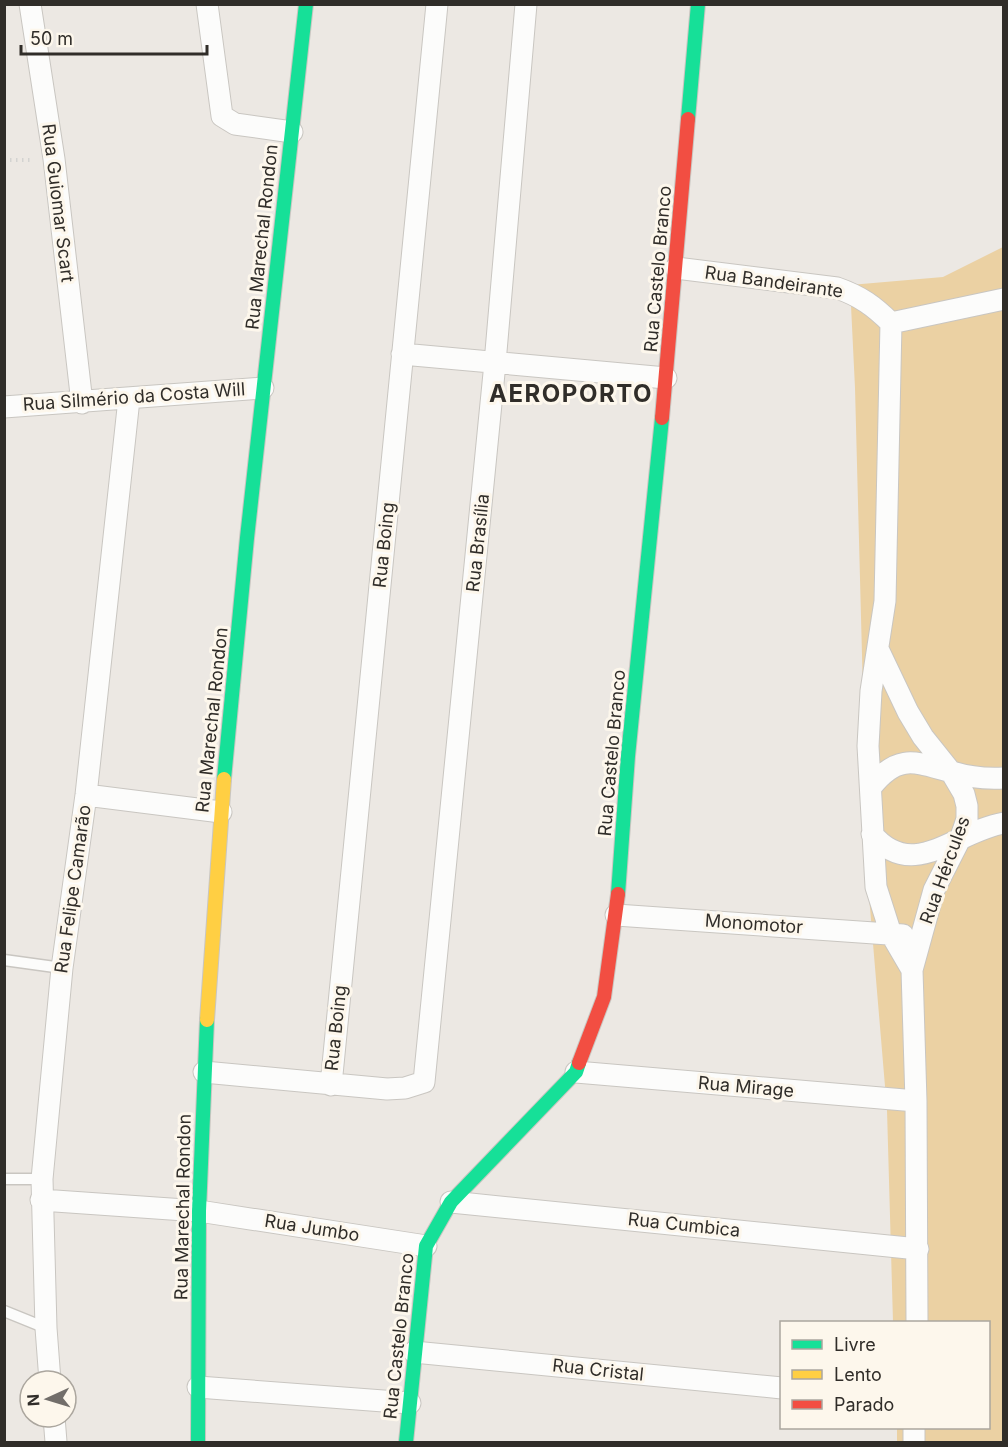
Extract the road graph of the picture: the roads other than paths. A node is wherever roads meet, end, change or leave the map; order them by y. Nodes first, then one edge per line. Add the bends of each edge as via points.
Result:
1 (30, 4) edge
2 (207, 4) edge
3 (306, 4) edge
4 (437, 4) edge
5 (526, 4) edge
6 (699, 4) edge
7 (292, 132) junction
8 (676, 268) junction
9 (1004, 299) edge
10 (891, 323) junction
11 (402, 354) junction
12 (495, 363) junction
13 (666, 378) junction
14 (263, 388) junction
15 (129, 399) junction
16 (82, 403) junction
17 (4, 407) edge
18 (878, 649) junction
19 (951, 772) junction
20 (1004, 778) edge
21 (872, 786) junction
22 (86, 795) junction
23 (221, 812) junction
24 (1004, 823) edge
25 (872, 834) junction
26 (961, 837) junction
27 (616, 915) junction
28 (891, 934) junction
29 (921, 938) junction
30 (4, 960) edge
31 (62, 968) junction
32 (912, 970) junction
33 (204, 1072) junction
34 (576, 1072) junction
35 (424, 1082) joint
36 (331, 1085) junction
37 (916, 1101) junction
38 (4, 1179) edge
39 (42, 1179) junction
40 (41, 1200) junction
41 (451, 1202) junction
42 (199, 1211) junction
43 (426, 1245) junction
44 (918, 1249) junction
45 (4, 1311) edge
46 (917, 1321) edge
47 (46, 1328) junction
48 (414, 1352) junction
49 (49, 1369) edge
50 (198, 1387) junction
51 (780, 1388) edge
52 (410, 1403) junction
53 (198, 1443) edge
54 (406, 1443) edge

1 - 16 street, Rua Guiomar Scart via 54,159
2 - 7 street via 222,116 235,124
3 - 7 street, Rua Marechal Rondon
4 - 11 street, Rua Boing
5 - 12 street, Rua Brasília
6 - 8 street, Rua Castelo Branco
7 - 14 street, Rua Marechal Rondon
8 - 10 street, Rua Bandeirante via 837,288 873,305
8 - 13 street, Rua Castelo Branco
9 - 10 street
10 - 18 street, Rua Hércules via 885,601
11 - 12 street
11 - 36 street, Rua Boing
12 - 13 street
12 - 35 street, Rua Brasília
13 - 27 street, Rua Castelo Branco
14 - 15 street, Rua Silmério da Costa Will
14 - 23 street, Rua Marechal Rondon
15 - 16 street, Rua Silmério da Costa Will
15 - 22 street, Rua Felipe Camarão
16 - 17 street, Rua Silmério da Costa Will
18 - 19 street, Rua Hércules via 922,737
18 - 21 street, Rua Hércules via 869,727
19 - 20 street
19 - 21 street via 921,762 901,764 879,776
19 - 26 street, Rua Hércules via 967,806
21 - 25 street, Rua Hércules
22 - 23 street
22 - 31 street, Rua Felipe Camarão
23 - 33 street, Rua Marechal Rondon
24 - 26 street
25 - 26 street via 887,848 907,856 921,855
25 - 28 street, Rua Hércules via 876,887
26 - 29 street, Rua Hércules via 934,890
27 - 28 street, Monomotor
27 - 34 street, Rua Castelo Branco via 604,997
28 - 29 street, Monomotor
28 - 32 street, Rua Hércules
29 - 32 street, Rua Hércules
30 - 31 lane
31 - 39 street, Rua Felipe Camarão
32 - 37 street, Rua Hércules
33 - 36 street, Rua Boing
33 - 42 street, Rua Marechal Rondon
34 - 37 street, Rua Mirage
34 - 41 street, Rua Castelo Branco
35 - 36 street, Rua Boing via 387,1089
37 - 44 street, Rua Hércules
38 - 39 lane
39 - 40 street, Rua Felipe Camarão
40 - 42 street, Rua Jumbo
40 - 47 street, Rua Felipe Camarão
41 - 43 street, Rua Castelo Branco
41 - 44 street, Rua Cumbica
42 - 43 street, Rua Jumbo
42 - 50 street, Rua Marechal Rondon
43 - 48 street, Rua Castelo Branco
44 - 46 street, Rua Hércules
45 - 47 lane
47 - 49 street, Rua Felipe Camarão
48 - 51 street, Rua Cristal
48 - 52 street, Rua Castelo Branco
50 - 52 street
50 - 53 street, Rua Marechal Rondon
52 - 54 street, Rua Castelo Branco

